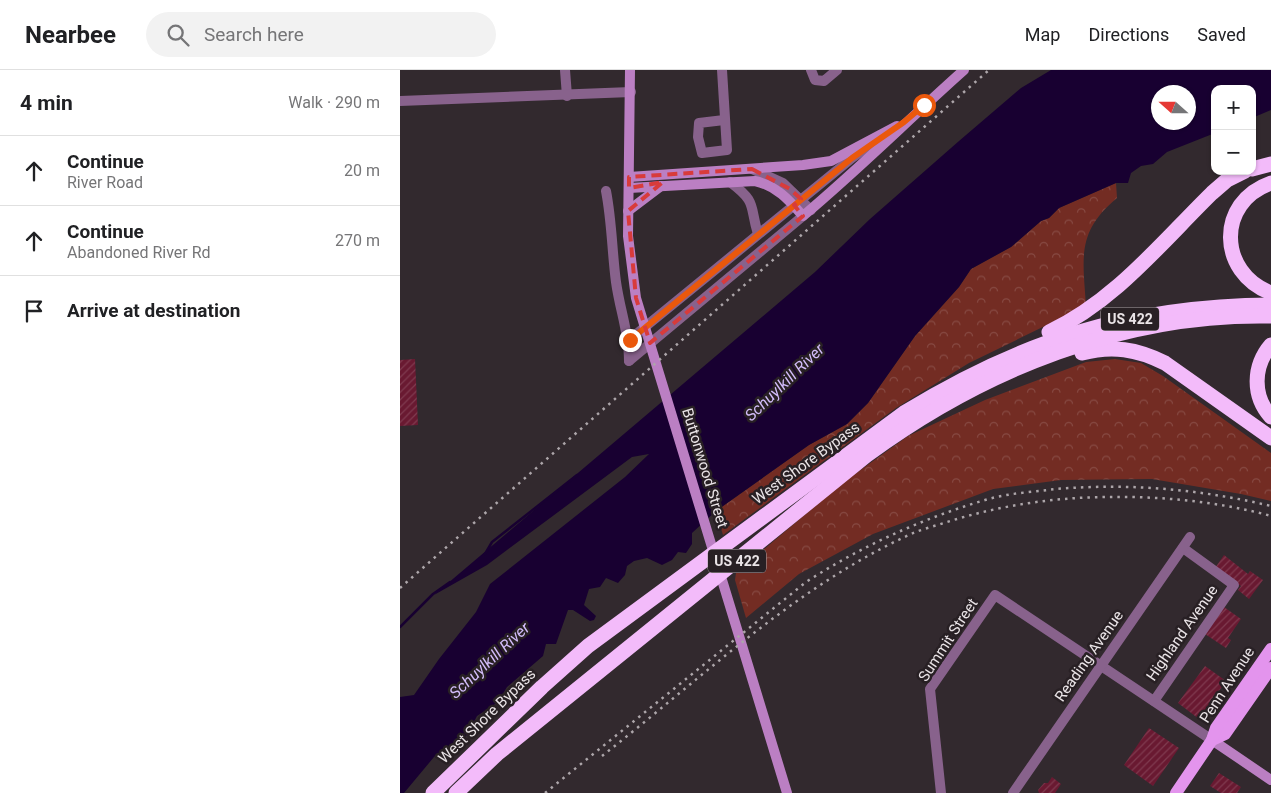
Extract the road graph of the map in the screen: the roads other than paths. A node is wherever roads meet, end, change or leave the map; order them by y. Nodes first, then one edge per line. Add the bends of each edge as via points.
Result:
1 (565, 70) edge
2 (630, 70) edge
3 (722, 70) edge
4 (811, 70) edge
5 (837, 70) edge
6 (964, 70) edge
7 (632, 92) junction
8 (567, 96) junction
9 (400, 101) edge
10 (724, 120) junction
11 (904, 122) junction
12 (629, 162) junction
13 (1271, 164) edge
14 (1256, 168) edge
15 (752, 170) junction
16 (1237, 175) edge
17 (656, 176) junction
18 (629, 177) junction
19 (730, 182) junction
20 (1271, 183) edge
21 (661, 186) junction
22 (629, 188) junction
23 (606, 191) dead end
24 (797, 202) junction
25 (628, 211) junction
26 (807, 213) junction
27 (758, 234) junction
28 (1271, 293) edge
29 (1271, 305) edge
30 (1271, 316) edge
31 (630, 340) junction
32 (1271, 345) edge
33 (1038, 360) junction
34 (995, 362) junction
35 (1271, 417) edge
36 (1271, 438) edge
37 (1190, 536) dead end
38 (1182, 548) junction
39 (1271, 649) edge
40 (1102, 664) junction
41 (1271, 668) edge
42 (1154, 701) junction
43 (1212, 740) junction
44 (1271, 780) edge
45 (433, 793) edge
46 (456, 793) edge
47 (787, 793) edge
48 (941, 793) edge
49 (1013, 793) edge
50 (1176, 793) edge

1 - 8 street
2 - 7 street, Buttonwood Street
3 - 10 street
4 - 5 street via 815,80 824,81
6 - 11 street
7 - 8 street
7 - 12 street, Buttonwood Street
8 - 9 street
10 - 10 street via 699,123 702,153 727,150
11 - 15 street via 831,160
11 - 24 street
11 - 26 street via 870,159
12 - 17 street
12 - 18 street, Buttonwood Street
13 - 14 highway
15 - 17 street
15 - 24 street via 777,179
16 - 34 highway via 1212,193 1100,303
17 - 18 street
18 - 22 street, Buttonwood Street
19 - 21 street
19 - 24 street via 763,183
19 - 27 street via 749,198 754,207
20 - 28 highway via 1245,200 1235,218 1230,238 1237,267 1249,280
21 - 22 street
21 - 25 street
22 - 25 street, Buttonwood Street
23 - 31 street via 616,284
24 - 26 street
24 - 27 street
25 - 47 street, Buttonwood Street via 636,298
26 - 31 street via 628,362
27 - 31 street
29 - 34 highway, West Shore Bypass / US 422 via 1222,305 1159,313 1058,337
30 - 33 highway, West Shore Bypass / US 422 via 1148,326 1075,345
32 - 35 highway via 1259,366 1257,385 1259,397
33 - 36 highway via 1097,349 1121,348 1140,352 1164,362
33 - 46 highway, West Shore Bypass / US 422 via 908,425 867,455 497,754
34 - 45 highway, West Shore Bypass / US 422 via 904,413 588,646
37 - 38 street, Reading Avenue
38 - 40 street, Reading Avenue
38 - 42 street, Highland Avenue via 1234,585
39 - 43 main road, Penn Avenue via 1216,728
40 - 42 street
40 - 48 street, Summit Street via 995,595 930,690
40 - 49 street, Reading Avenue
41 - 43 main road, Penn Avenue via 1225,734
42 - 43 street
43 - 44 street
43 - 50 main road, Penn Avenue

